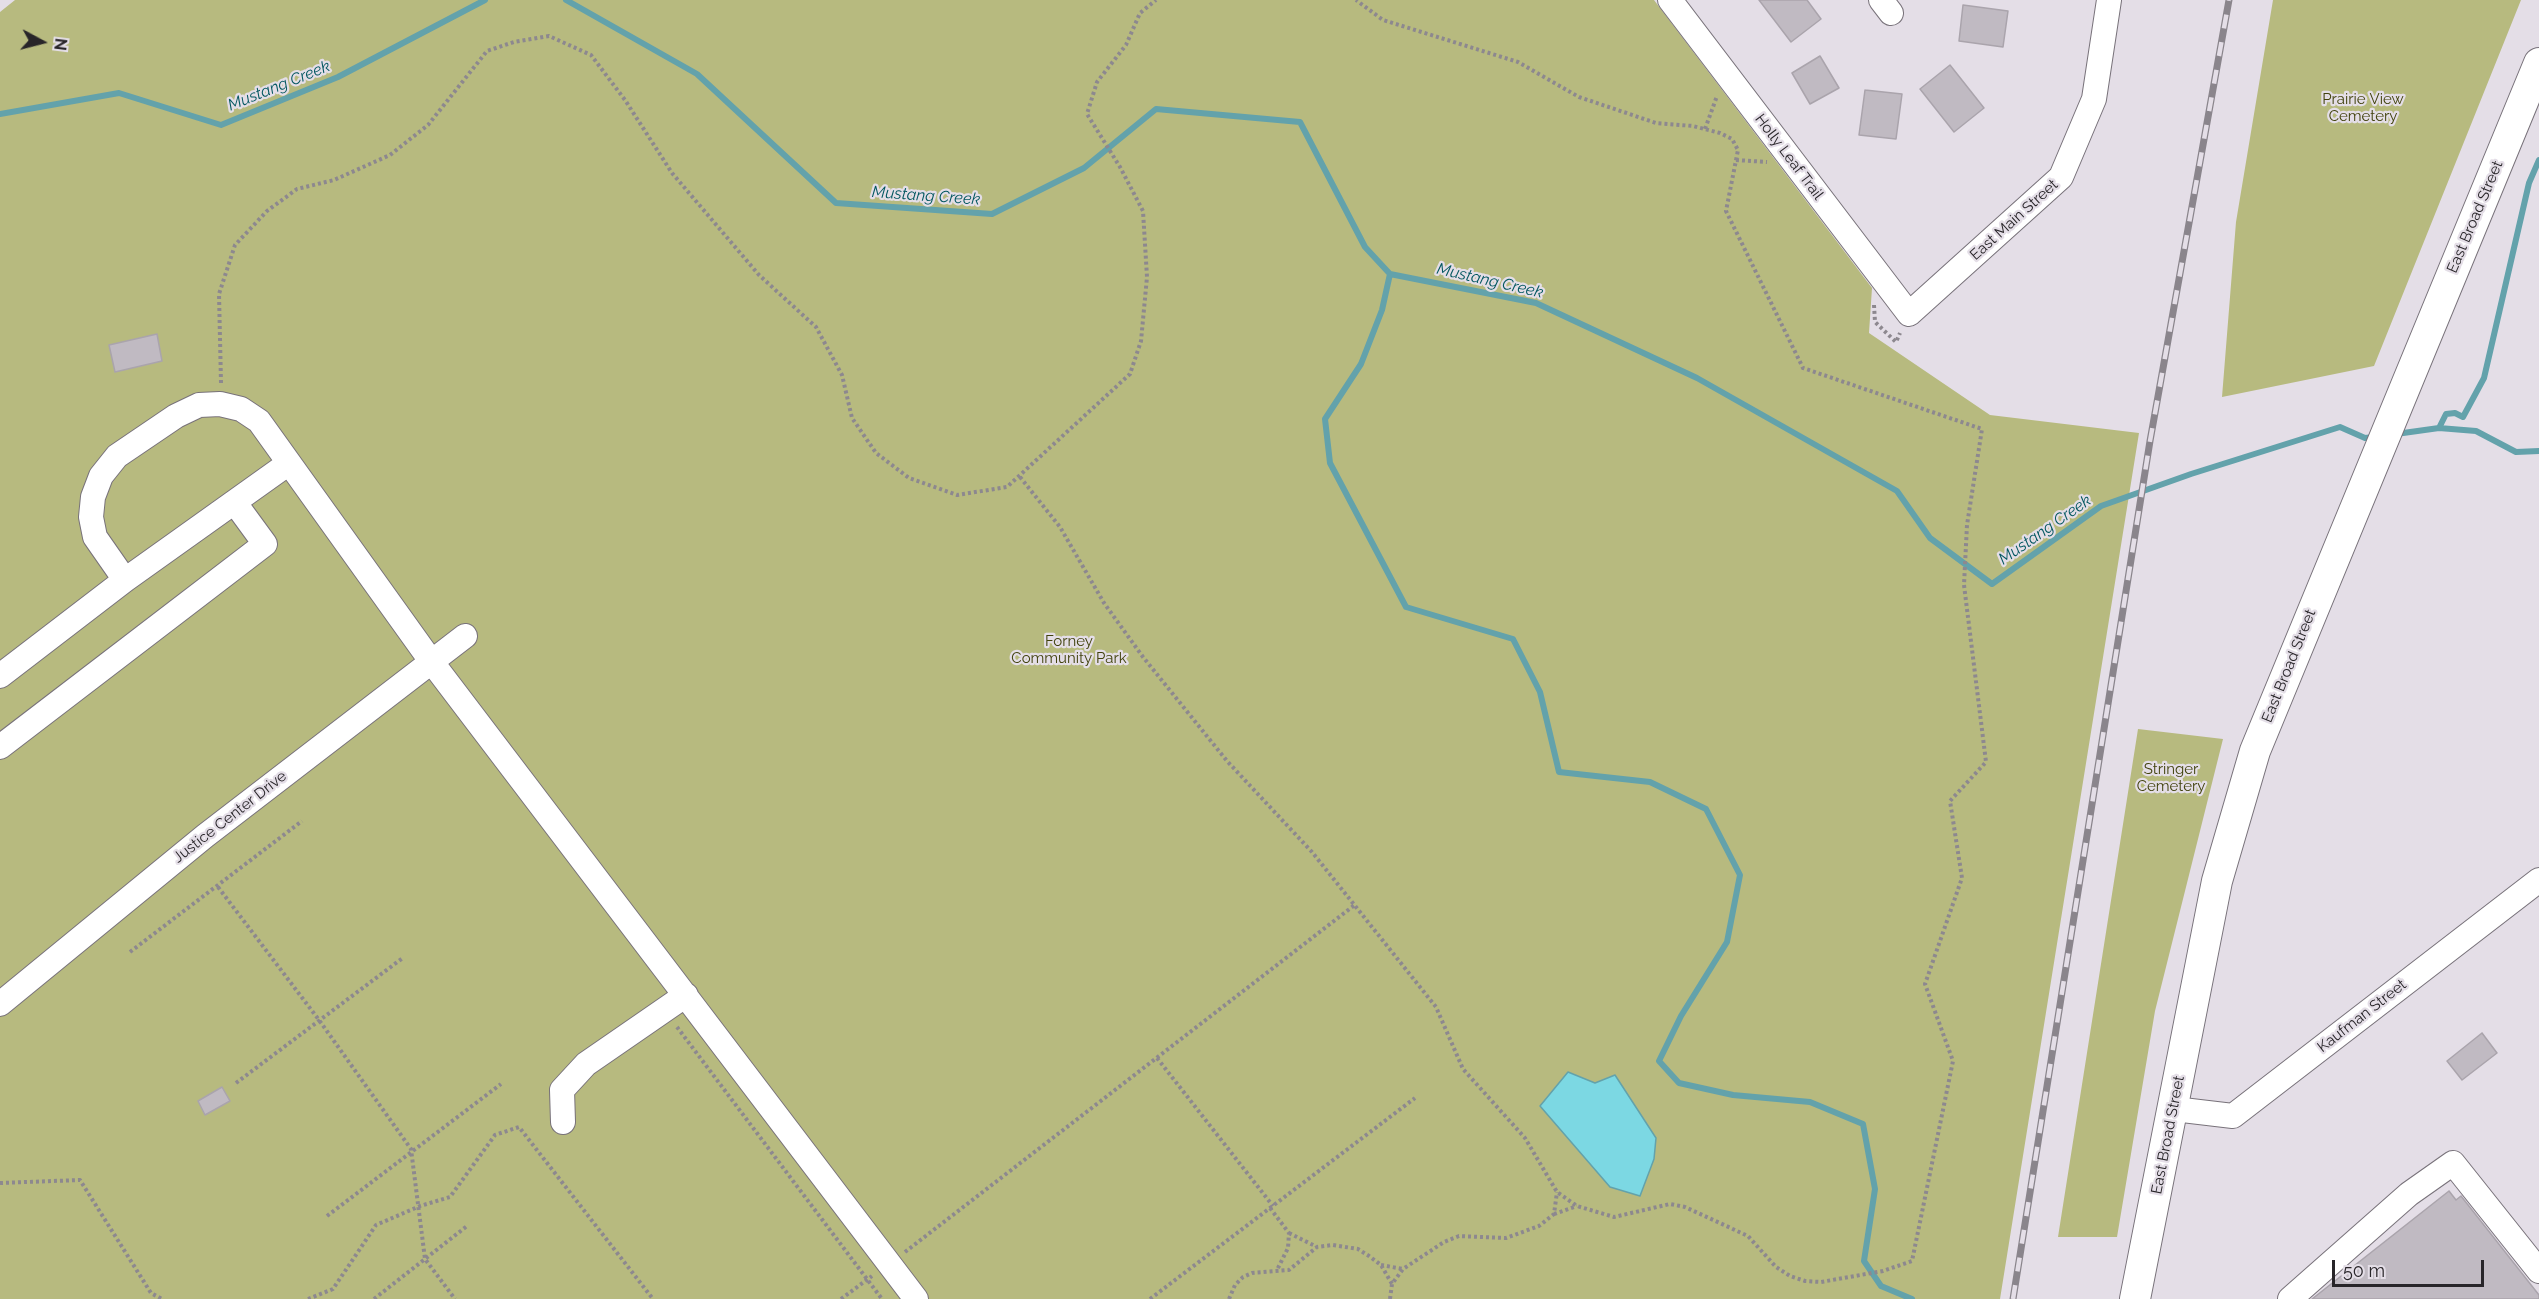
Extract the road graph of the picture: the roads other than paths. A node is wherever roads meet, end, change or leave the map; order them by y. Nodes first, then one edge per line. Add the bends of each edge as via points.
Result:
1 (1670, 0) edge
2 (2109, 0) edge
3 (2539, 63) edge
4 (1909, 314) joint
5 (289, 463) junction
6 (235, 502) junction
7 (125, 580) junction
8 (465, 636) dead end
9 (431, 661) junction
10 (0, 676) edge
11 (0, 747) edge
12 (2539, 880) edge
13 (686, 996) junction
14 (0, 1004) edge
15 (2174, 1109) junction
16 (563, 1122) dead end
17 (2539, 1271) edge
18 (916, 1299) edge
19 (2135, 1299) edge
20 (2290, 1299) edge

1 - 4 street, Holly Leaf Trail
2 - 4 street, East Main Street via 2094,99 2061,177
3 - 15 main road, East Broad Street via 2255,751 2217,881
5 - 6 street
5 - 7 street via 259,421 241,409 220,404 199,405 176,416 117,456 101,476 93,497 93,527 95,537
5 - 9 street
6 - 7 street
6 - 11 street via 265,544
7 - 10 street
8 - 9 street, Justice Center Drive
9 - 13 street
9 - 14 street, Justice Center Drive via 205,836
12 - 15 street, Kaufman Street via 2233,1116
13 - 16 street via 586,1064 562,1090
13 - 18 street
15 - 19 main road, East Broad Street
17 - 20 street via 2453,1163 2409,1194

